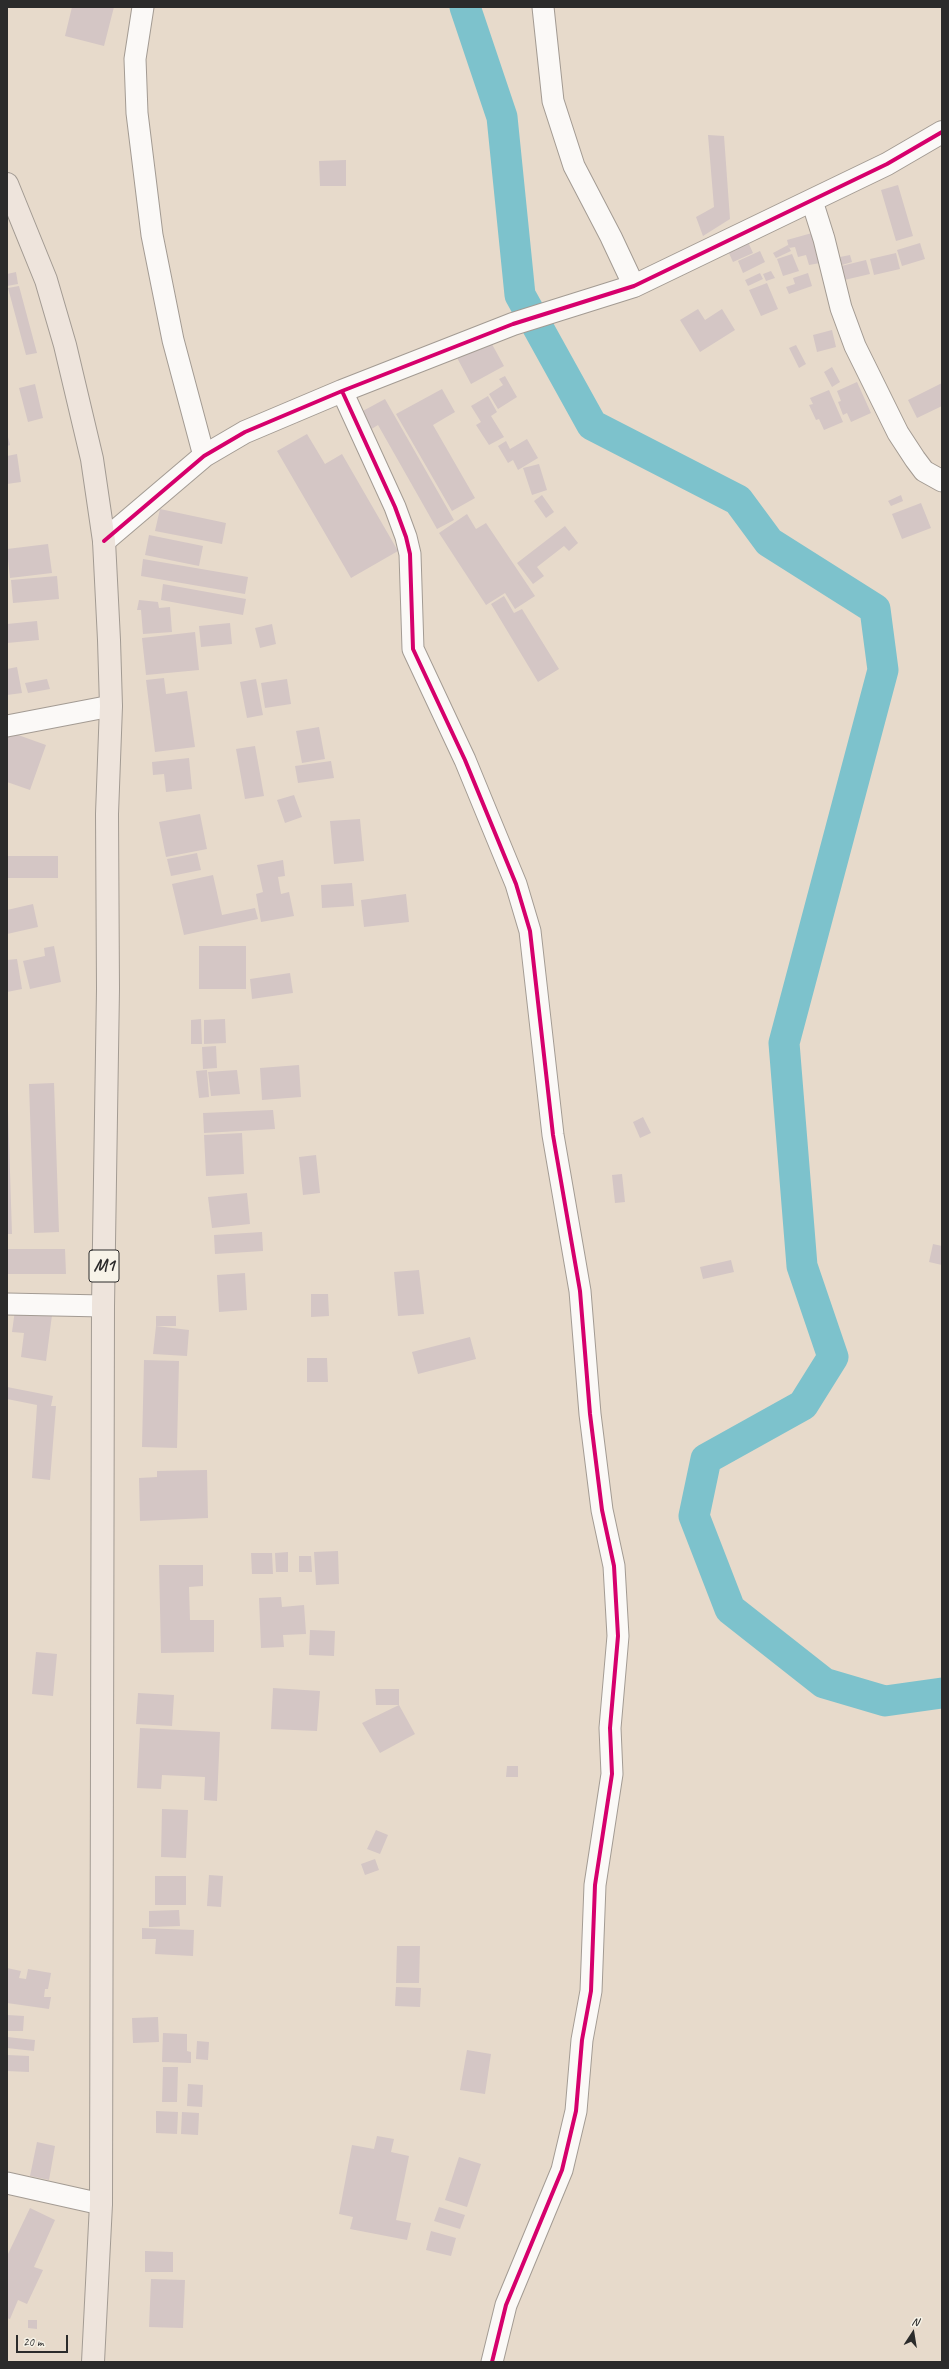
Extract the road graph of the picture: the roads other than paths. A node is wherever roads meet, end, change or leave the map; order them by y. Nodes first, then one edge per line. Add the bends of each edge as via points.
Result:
1 (143, 7) edge
2 (543, 7) edge
3 (942, 132) edge
4 (7, 184) edge
5 (812, 201) junction
6 (634, 286) junction
7 (342, 391) junction
8 (204, 456) junction
9 (942, 481) edge
10 (104, 541) junction
11 (111, 706) junction
12 (7, 726) edge
13 (7, 1304) edge
14 (103, 1306) junction
15 (7, 2183) edge
16 (102, 2204) junction
17 (93, 2362) edge
18 (492, 2362) edge

1 - 8 street via 135,59 137,113 152,235 173,340
2 - 6 street via 553,101 574,166
3 - 5 street via 887,164
4 - 10 highway, M1 via 46,280 65,344 92,459
5 - 6 street
5 - 9 street via 841,308 855,346 898,433 924,471
6 - 7 street via 513,324
7 - 8 street via 245,432
7 - 18 street via 406,537 410,554 413,648 465,760 513,877 530,931 553,1135 580,1291 590,1414 602,1510 614,1566 618,1636 610,1728 612,1774 595,1885 591,1991 582,2040 576,2111 562,2170 506,2305
8 - 10 street
10 - 11 highway, M1
11 - 12 street
11 - 14 highway, M1 via 107,814 108,989
13 - 14 street
14 - 16 highway, M1
15 - 16 street
16 - 17 highway, M1

